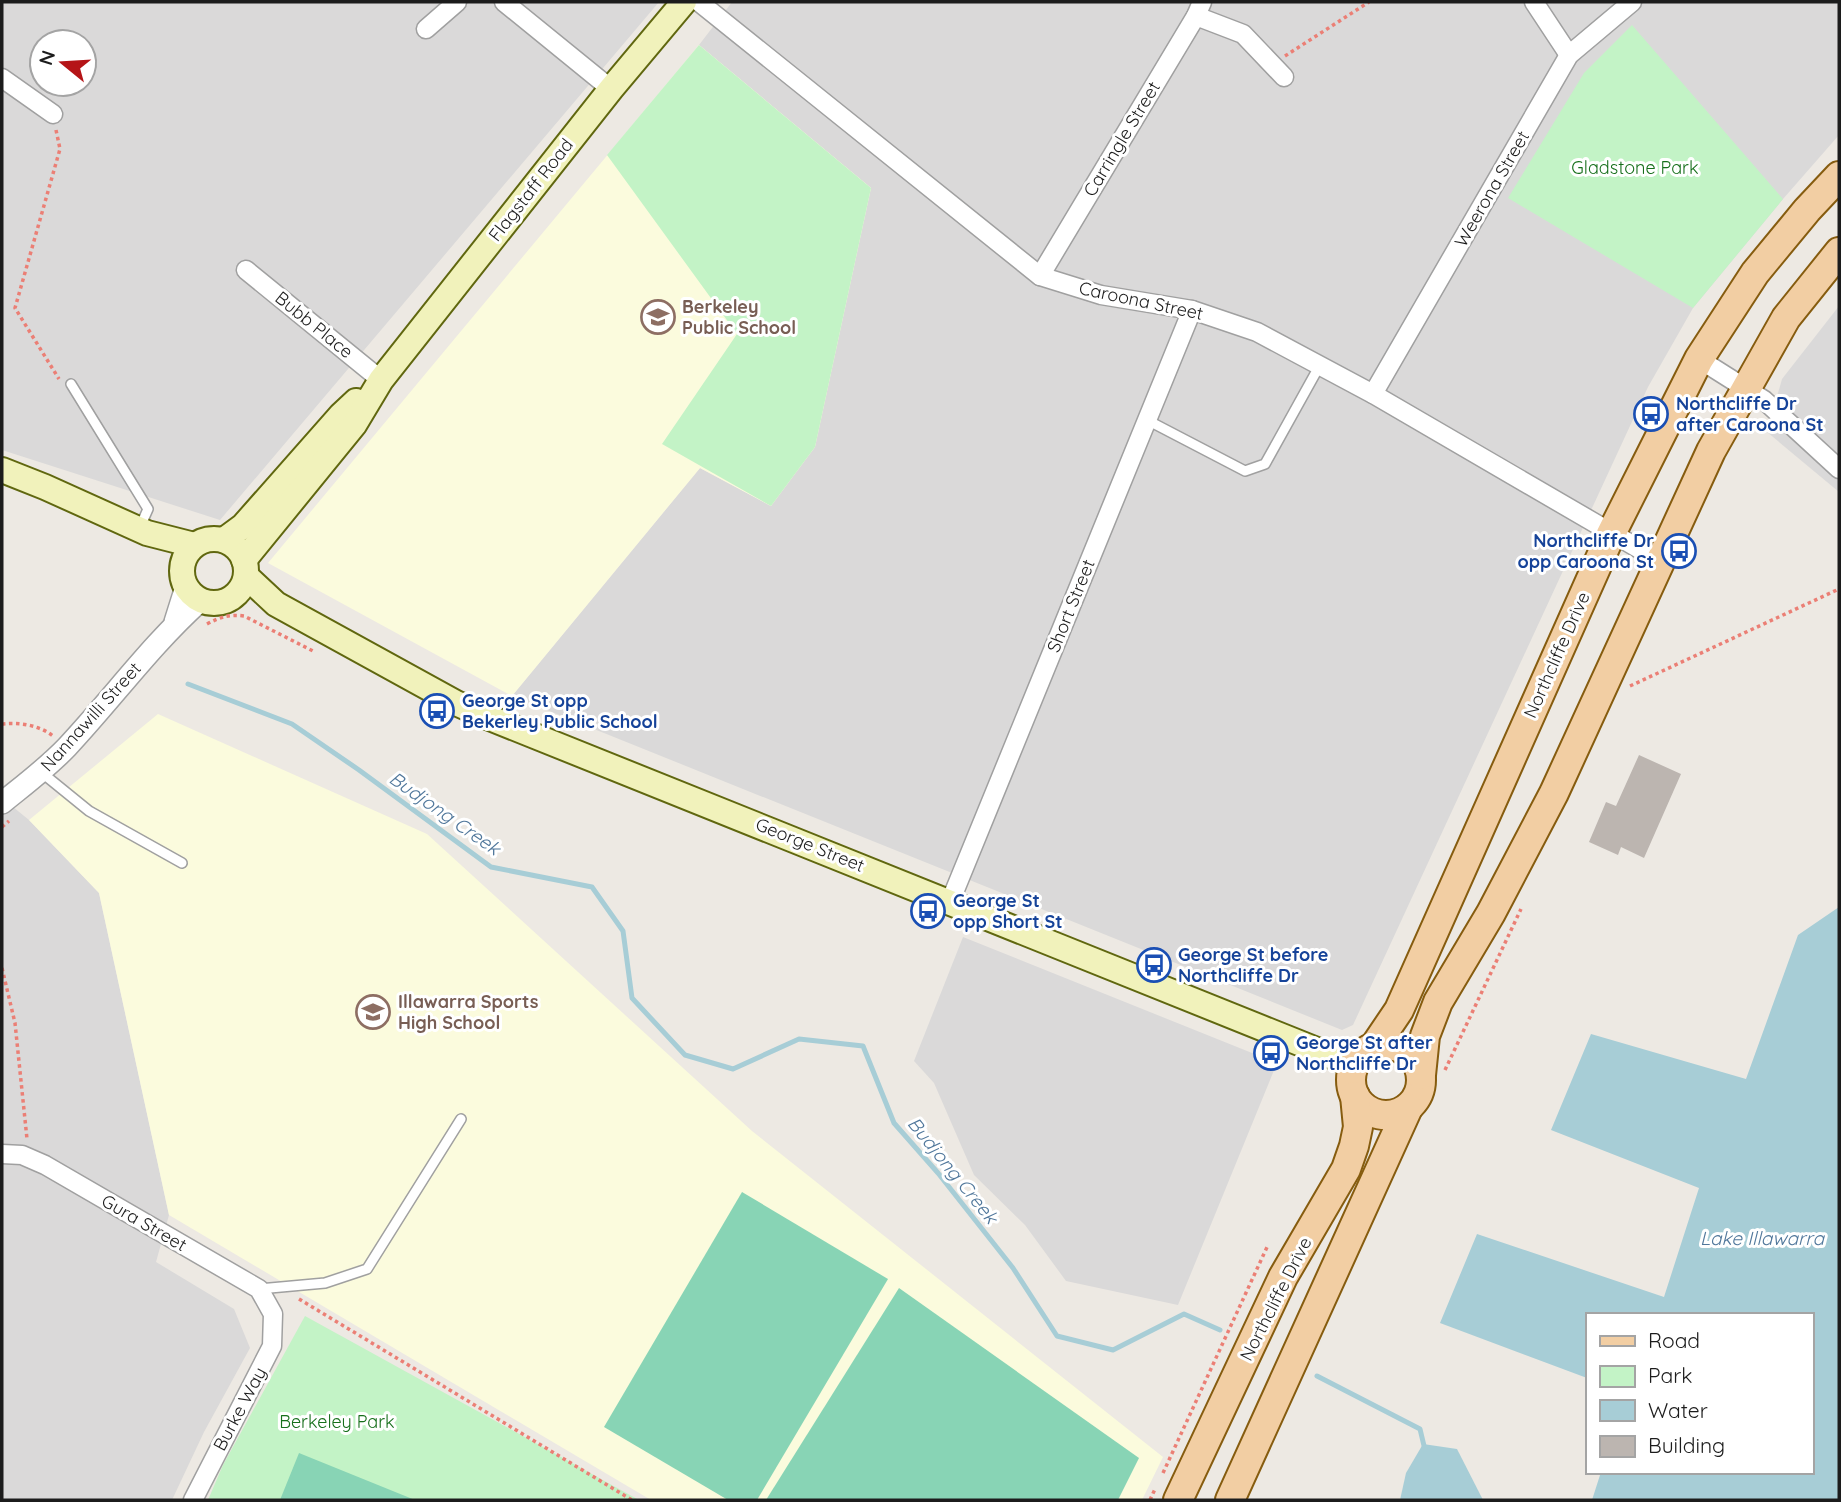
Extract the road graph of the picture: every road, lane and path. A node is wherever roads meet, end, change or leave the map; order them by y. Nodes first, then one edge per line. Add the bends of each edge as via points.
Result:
1 (457, 2) edge
2 (504, 2) edge
3 (684, 2) edge
4 (699, 2) edge
5 (1369, 2) edge
6 (1534, 2) edge
7 (1632, 2) edge
8 (1199, 9) edge
9 (426, 29) dead end
10 (1569, 55) junction
11 (1278, 71) joint
12 (2, 78) edge
13 (611, 89) junction
14 (53, 114) joint
15 (1839, 177) edge
16 (1839, 251) edge
17 (246, 270) dead end
18 (1040, 276) junction
19 (1192, 310) junction
20 (1699, 359) junction
21 (1320, 365) junction
22 (381, 380) junction
23 (71, 384) joint
24 (1745, 388) junction
25 (1373, 394) junction
26 (1147, 420) junction
27 (1839, 469) edge
28 (2, 470) edge
29 (143, 531) junction
30 (1611, 534) junction
31 (224, 540) junction
32 (189, 553) junction
33 (1661, 561) junction
34 (241, 578) junction
35 (1839, 589) edge
36 (193, 594) junction
37 (202, 627) dead end
38 (317, 653) dead end
39 (1623, 693) dead end
40 (2, 724) edge
41 (67, 746) junction
42 (41, 772) junction
43 (7, 811) edge
44 (2, 827) edge
45 (182, 863) dead end
46 (1526, 900) dead end
47 (950, 902) junction
48 (2, 968) edge
49 (1364, 1056) junction
50 (1432, 1076) junction
51 (1355, 1096) junction
52 (1408, 1108) junction
53 (461, 1119) dead end
54 (35, 1145) dead end
55 (2, 1154) edge
56 (1268, 1245) dead end
57 (278, 1287) junction
58 (259, 1289) junction
59 (1162, 1476) dead end
60 (1167, 1494) edge
61 (193, 1500) edge
62 (632, 1500) edge
63 (1150, 1500) edge
64 (1230, 1500) edge

1 - 9 street
2 - 13 street
3 - 13 main road, Flagstaff Road
4 - 18 street, Caroona Street
5 - 11 path
6 - 10 street
7 - 10 street, Weerona Street
8 - 11 street via 1243,34
8 - 18 street, Carringle Street
10 - 25 street, Weerona Street
12 - 14 street
13 - 22 main road, Flagstaff Road
14 - 23 path via 60,149 15,307 59,379
15 - 20 main road, Northcliffe Drive via 1755,273
16 - 24 main road via 1786,318
17 - 22 street, Bubb Place
18 - 19 street, Caroona Street via 1101,295
19 - 21 street, Caroona Street via 1257,332
19 - 26 street, Short Street
20 - 24 street
20 - 30 main road, Northcliffe Drive
21 - 25 street, Caroona Street
21 - 26 lane via 1265,464 1245,471
22 - 31 main road, Flagstaff Road via 341,415 243,526
22 - 34 main road, Flagstaff Road via 354,425
23 - 29 lane via 148,509
24 - 27 street
24 - 33 main road
25 - 30 street, Caroona Street
26 - 47 street, Short Street
28 - 29 main road
29 - 32 main road
30 - 33 street, Caroona Street
30 - 49 main road, Northcliffe Drive via 1399,1010
31 - 32 main road via 204,540
31 - 34 main road via 237,547
32 - 36 main road via 182,579
33 - 50 main road via 1554,793 1433,1013 1425,1036
34 - 36 main road via 217,604
34 - 47 main road, George Street via 276,604 475,712
35 - 39 path via 1631,685
36 - 41 street, Nannawilli Street via 174,624
37 - 38 path via 220,617 244,616
40 - 41 path via 44,728
41 - 42 street, Nannawilli Street
42 - 43 street, Nannawilli Street
42 - 45 lane via 89,811
43 - 44 path
46 - 50 path
47 - 49 main road, George Street
48 - 54 path via 15,1023 26,1138
49 - 50 main road via 1384,1045 1405,1050
49 - 51 main road via 1351,1075
50 - 52 main road
51 - 52 main road via 1378,1114
51 - 60 main road, Northcliffe Drive via 1357,1127 1346,1169
52 - 64 main road
53 - 57 lane via 367,1269 325,1283
55 - 58 street, Gura Street via 22,1155 45,1166
56 - 59 path
57 - 58 lane
57 - 62 path
58 - 61 street, Burke Way via 273,1314 272,1346
60 - 63 path

